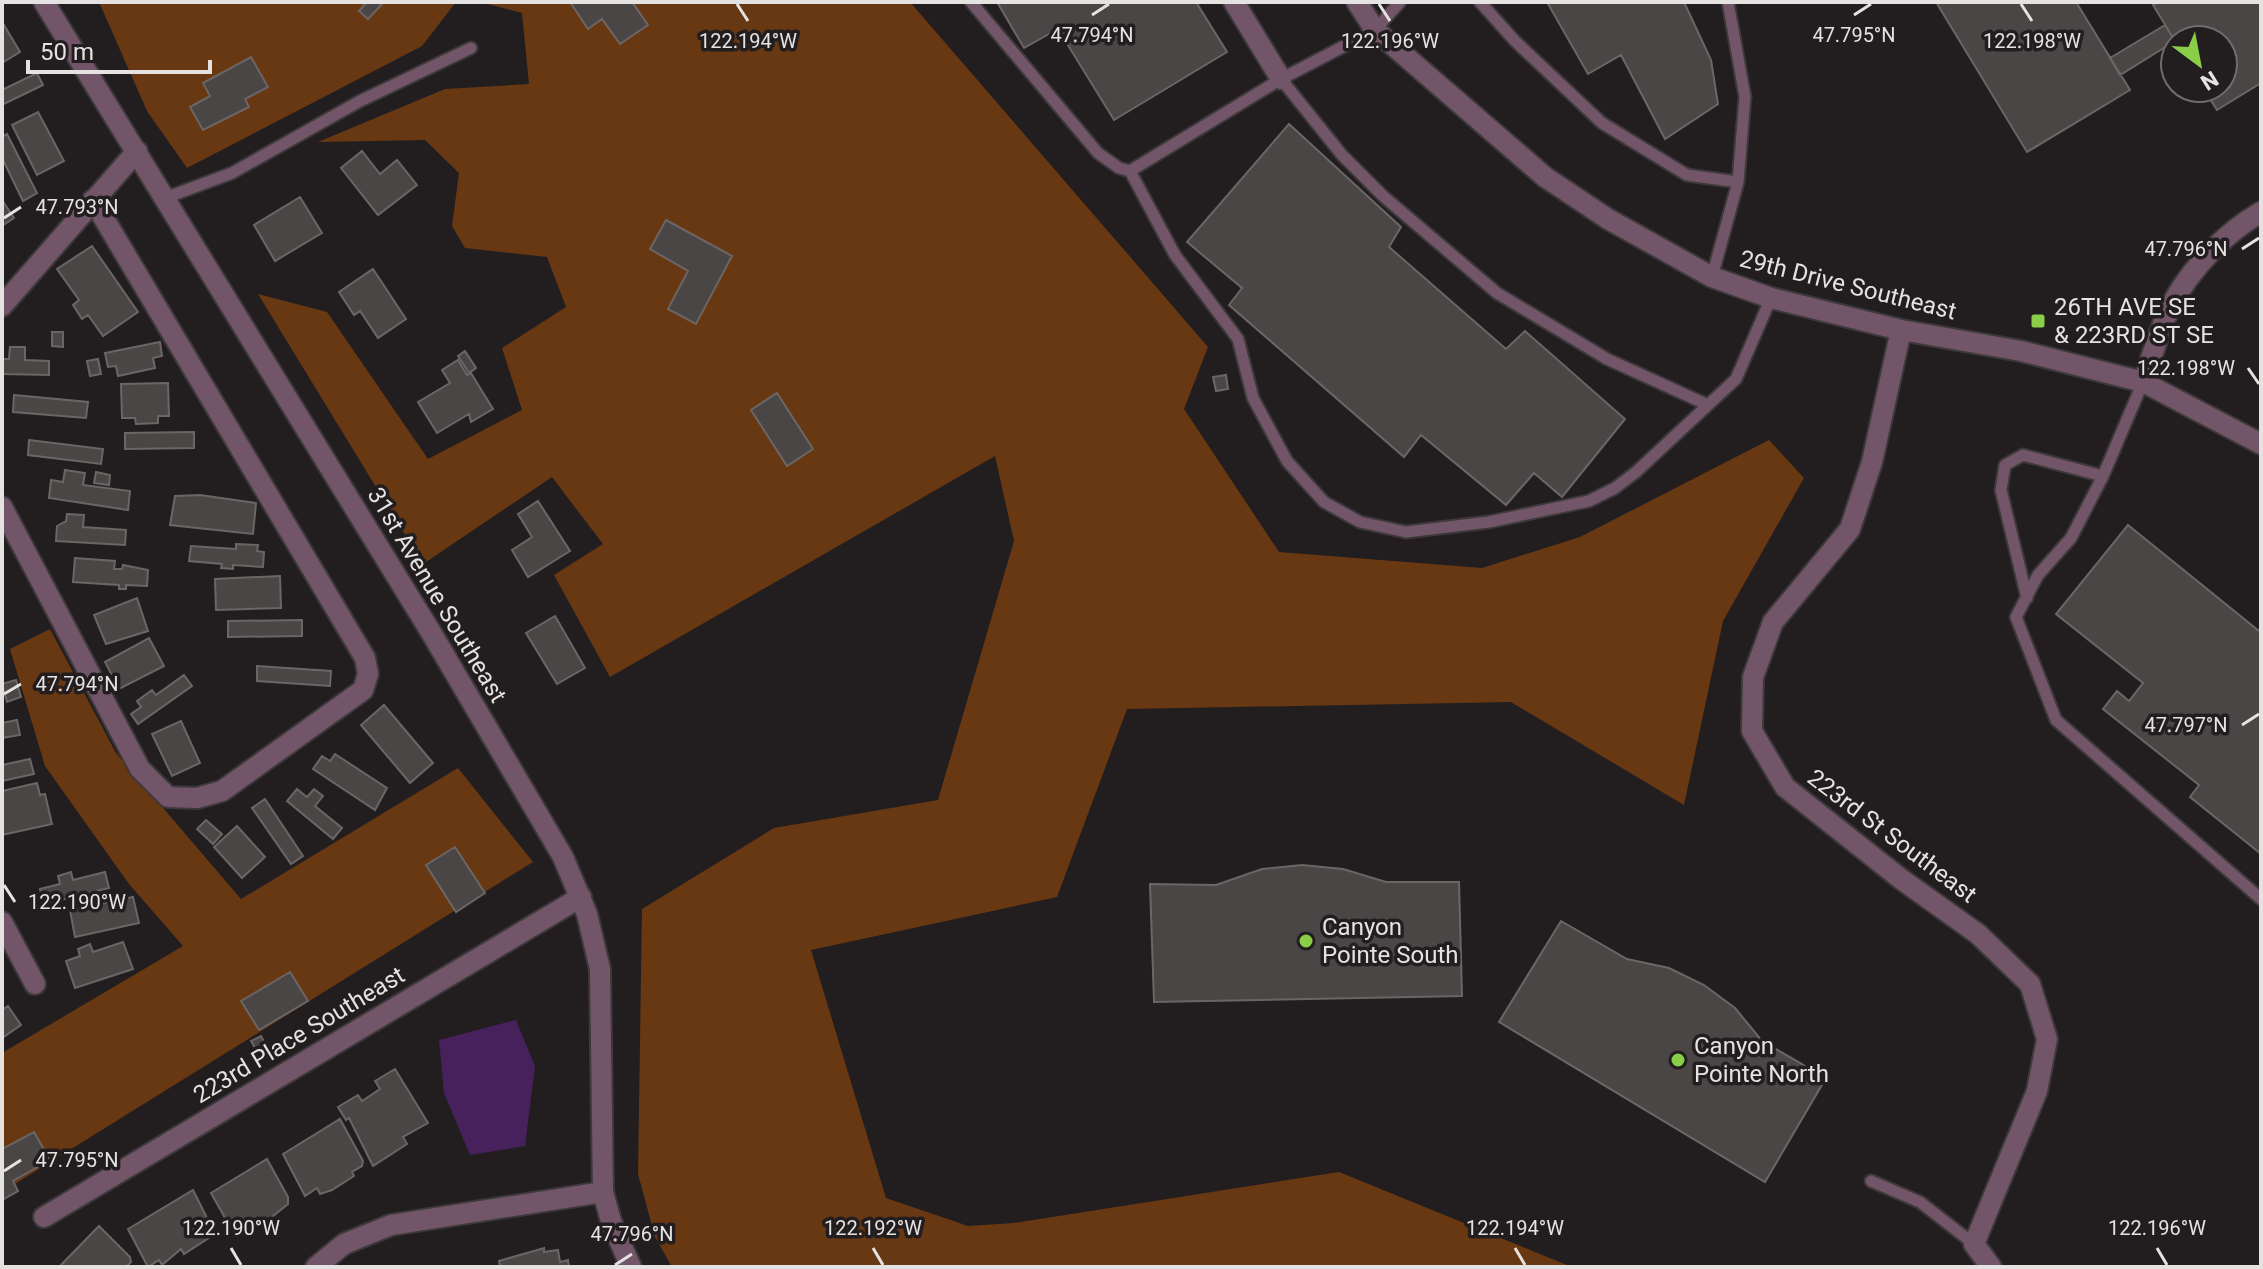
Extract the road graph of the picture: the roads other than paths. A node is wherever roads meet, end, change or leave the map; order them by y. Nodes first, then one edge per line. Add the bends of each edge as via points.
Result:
1 (44, 2) edge
2 (971, 2) edge
3 (1234, 2) edge
4 (1357, 2) edge
5 (1400, 2) edge
6 (1480, 2) edge
7 (1728, 2) edge
8 (1375, 30) junction
9 (471, 48) dead end
10 (1281, 79) junction
11 (137, 151) junction
12 (1130, 171) junction
13 (1738, 182) junction
14 (165, 198) junction
15 (93, 200) junction
16 (2261, 212) edge
17 (1712, 277) junction
18 (1771, 298) junction
19 (2, 306) edge
20 (1901, 330) junction
21 (2143, 382) junction
22 (1708, 405) junction
23 (2261, 444) edge
24 (2103, 476) junction
25 (2, 507) edge
26 (2027, 598) junction
27 (581, 897) junction
28 (2261, 899) edge
29 (2, 922) edge
30 (35, 984) dead end
31 (1871, 1181) dead end
32 (603, 1192) junction
33 (44, 1217) dead end
34 (1974, 1244) junction
35 (316, 1267) edge
36 (631, 1267) edge
37 (1991, 1267) edge

1 - 11 street, 31st Avenue Southeast
2 - 12 lane via 1098,153
3 - 10 street
4 - 8 street, 29th Drive Southeast
5 - 8 lane
6 - 13 lane via 1602,123 1687,175
7 - 13 lane via 1745,97
8 - 10 lane
8 - 17 street, 29th Drive Southeast via 1545,177
9 - 14 lane via 360,101 232,173
10 - 12 lane
10 - 22 lane via 1342,155 1497,293 1607,359
11 - 14 street, 31st Avenue Southeast
11 - 15 street
12 - 22 lane via 1175,255 1238,339 1253,398 1287,461 1324,502 1360,522 1406,532 1489,522 1589,501 1636,472
13 - 17 lane
14 - 27 street, 31st Avenue Southeast via 528,794
15 - 19 street
15 - 25 street via 365,658 363,690 222,791 197,798 168,797 140,769
16 - 21 street via 2238,225 2171,305
17 - 18 street, 29th Drive Southeast
18 - 20 street, 29th Drive Southeast
18 - 22 lane via 1736,379
20 - 21 street, 29th Drive Southeast via 2021,351
20 - 34 street, 223rd St Southeast via 1872,462 1850,529 1773,622 1753,677 1752,731 1785,787 1978,934 2030,984 2047,1039 2037,1091
21 - 23 street, 29th Drive Southeast
21 - 24 lane
24 - 26 lane via 2071,538 2038,575
24 - 26 lane via 2023,455 2005,465 2001,490
26 - 28 lane via 2016,617 2056,720
27 - 32 street, 31st Avenue Southeast via 600,969
27 - 33 street, 223rd Place Southeast
29 - 30 street
31 - 34 lane via 1920,1202
32 - 35 street via 391,1225 358,1237
32 - 36 street, 31st Avenue Southeast
34 - 37 street

